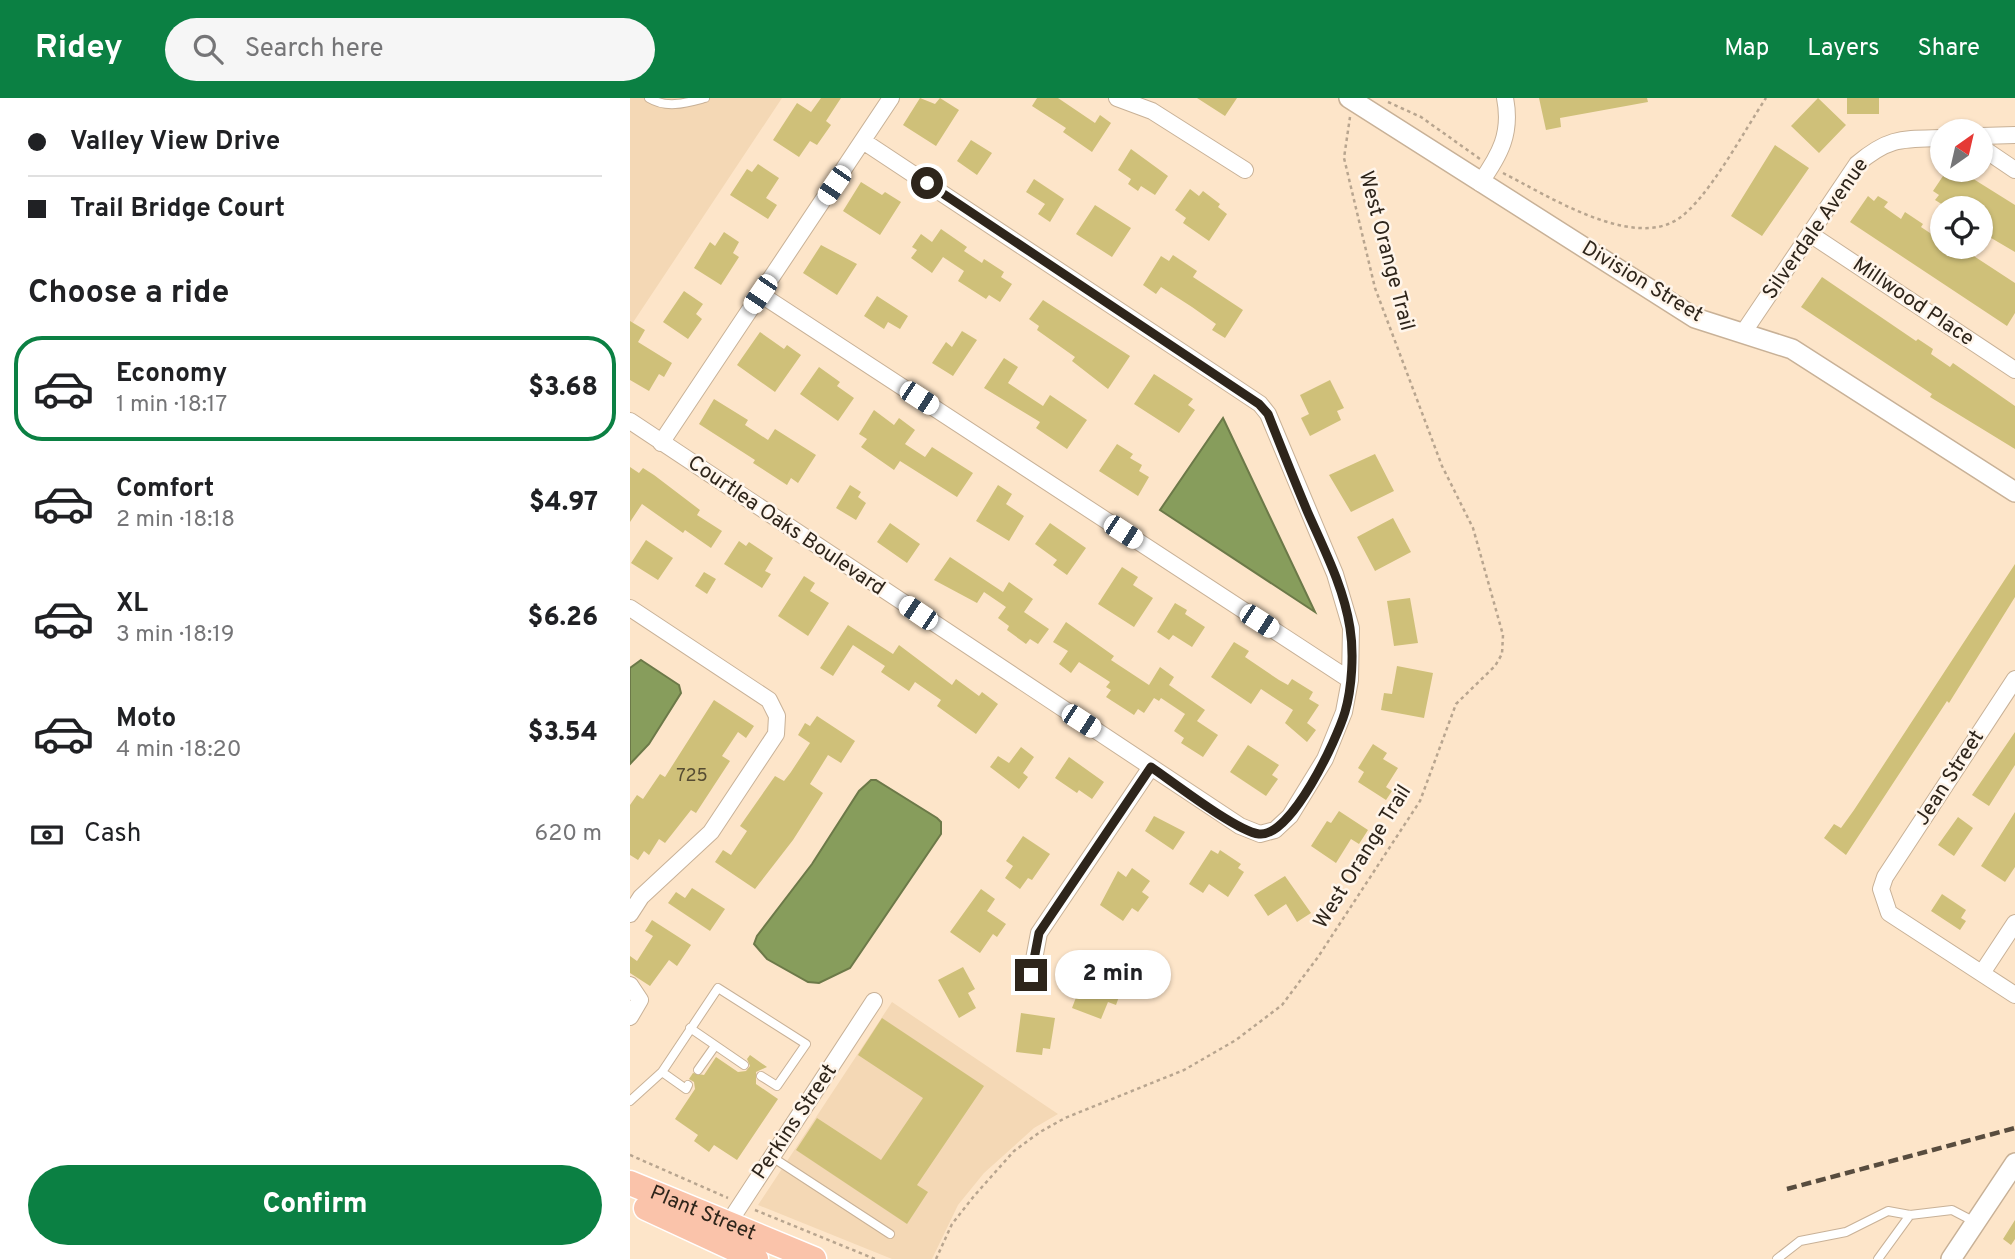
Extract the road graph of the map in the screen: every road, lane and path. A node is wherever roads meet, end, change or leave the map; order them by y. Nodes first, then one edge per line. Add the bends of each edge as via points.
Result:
1 (649, 98) edge
2 (705, 98) edge
3 (891, 98) edge
4 (1117, 98) edge
5 (1380, 98) edge
6 (1505, 98) edge
7 (1766, 98) edge
8 (1351, 105) edge
9 (2015, 135) edge
10 (1993, 136) edge
11 (1930, 138) edge
12 (863, 141) junction
13 (1993, 155) edge
14 (1480, 159) dead end
15 (1245, 170) dead end
16 (2015, 170) edge
17 (1500, 171) dead end
18 (1480, 183) junction
19 (1810, 234) junction
20 (760, 294) junction
21 (1743, 333) junction
22 (2015, 370) edge
23 (630, 421) edge
24 (661, 443) junction
25 (2015, 492) edge
26 (630, 608) edge
27 (2015, 679) edge
28 (1350, 680) junction
29 (1151, 767) junction
30 (630, 914) edge
31 (2015, 923) edge
32 (1982, 973) junction
33 (1031, 975) dead end
34 (630, 985) edge
35 (2015, 995) edge
36 (874, 1001) dead end
37 (630, 1017) edge
38 (690, 1028) junction
39 (715, 1046) junction
40 (744, 1065) dead end
41 (698, 1070) dead end
42 (662, 1072) junction
43 (761, 1076) dead end
44 (688, 1085) dead end
45 (630, 1101) edge
46 (630, 1155) edge
47 (772, 1157) junction
48 (2015, 1163) edge
49 (630, 1183) edge
50 (731, 1199) dead end
51 (630, 1200) edge
52 (749, 1207) dead end
53 (1910, 1215) junction
54 (1975, 1222) junction
55 (722, 1234) junction
56 (890, 1234) dead end
57 (756, 1259) edge
58 (814, 1259) edge
59 (875, 1259) edge
60 (936, 1259) edge
61 (1777, 1259) edge
62 (1878, 1259) edge
63 (1951, 1259) edge

1 - 2 lane via 682,105
3 - 12 street
4 - 15 street via 1152,111
5 - 14 path via 1421,117
6 - 18 street via 1509,115 1505,143
7 - 17 path via 1697,202 1670,222 1647,228 1606,223
8 - 18 street, Division Street
8 - 60 path, West Orange Trail via 1344,158 1375,288 1442,466 1473,528 1503,635 1502,654 1456,704 1420,801 1282,1005 1236,1040 1184,1070 1065,1118 1014,1151 952,1224
9 - 10 street
11 - 19 street, Silverdale Avenue via 1901,139 1879,146 1857,164
12 - 20 street
12 - 28 street via 1259,404 1268,414 1335,574 1351,628
13 - 16 street
18 - 21 street, Division Street via 1695,318
19 - 21 street, Silverdale Avenue
19 - 22 street, Millwood Place
20 - 24 street
20 - 28 street
21 - 25 street, Division Street via 1792,349
23 - 24 street, Courtlea Oaks Boulevard
24 - 29 street, Courtlea Oaks Boulevard
26 - 30 street via 769,700 777,716 776,734 711,832 663,874
27 - 32 street, Jean Street via 1881,889 1889,913
28 - 29 street, Courtlea Oaks Boulevard via 1345,712 1325,759 1290,816 1275,830 1260,834 1240,826
29 - 33 street via 1039,933
31 - 32 street
32 - 35 street
34 - 37 street via 640,1000
36 - 47 street, Perkins Street
38 - 39 lane
38 - 42 lane
38 - 43 lane via 718,988 806,1044 777,1086
39 - 40 lane
39 - 41 lane
42 - 44 lane via 686,1089
42 - 45 lane
46 - 50 path
47 - 55 street, Perkins Street
47 - 56 lane
48 - 54 street
49 - 55 main road, Plant Street
51 - 55 main road, Plant Street
52 - 59 path
53 - 54 lane via 1952,1210
53 - 61 lane via 1888,1211 1846,1232 1800,1241
53 - 62 lane
54 - 63 street
55 - 57 main road, Plant Street
55 - 58 main road, Plant Street

